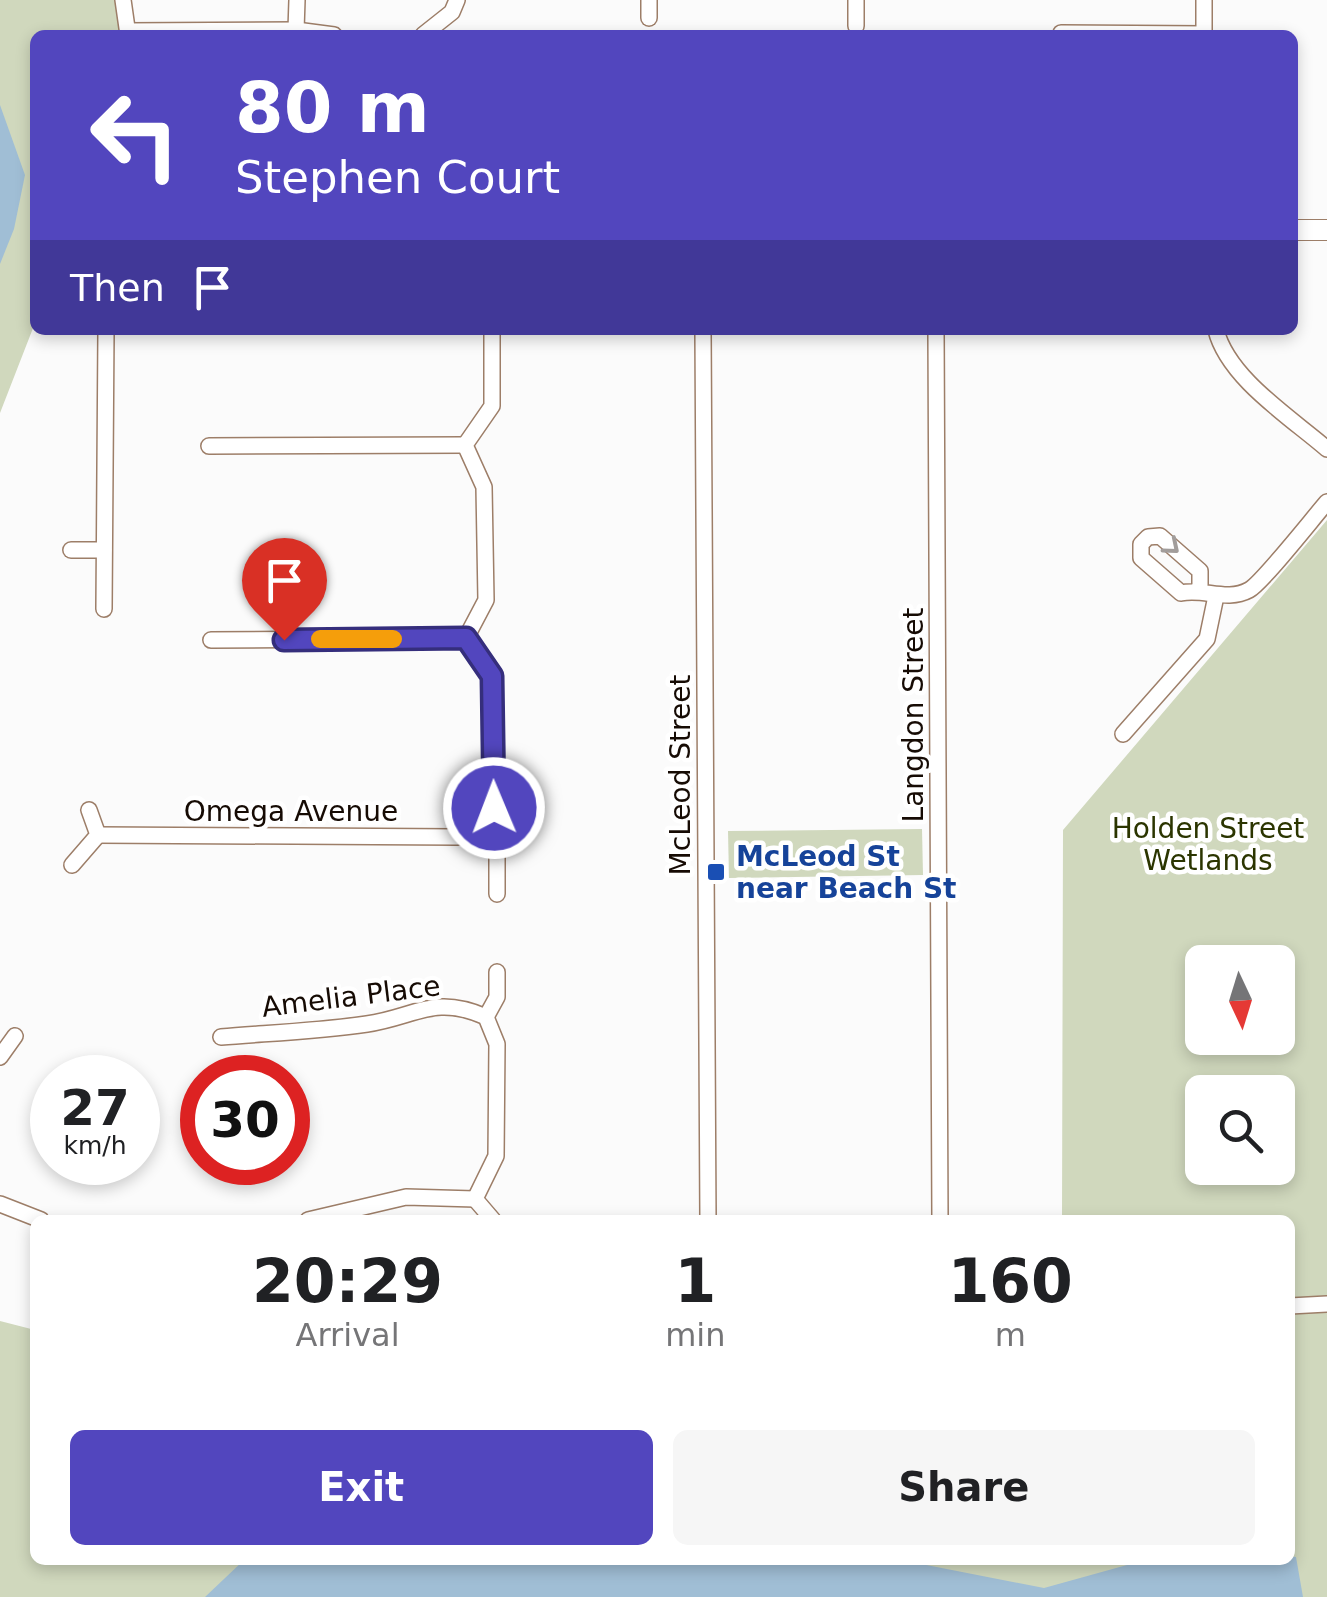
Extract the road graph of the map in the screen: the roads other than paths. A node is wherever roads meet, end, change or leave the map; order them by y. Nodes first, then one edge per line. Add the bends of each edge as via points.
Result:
1 (123, 0) edge
2 (297, 0) edge
3 (649, 0) edge
4 (856, 0) edge
5 (1204, 0) edge
6 (454, 6) edge
7 (649, 18) dead end
8 (467, 25) dead end
9 (856, 26) dead end
10 (128, 30) edge
11 (296, 30) edge
12 (428, 30) edge
13 (1204, 30) edge
14 (1298, 230) edge
15 (1327, 230) edge
16 (106, 335) edge
17 (492, 335) edge
18 (703, 335) edge
19 (936, 335) edge
20 (1217, 335) edge
21 (465, 445) junction
22 (210, 446) dead end
23 (1327, 449) edge
24 (1327, 502) edge
25 (71, 550) dead end
26 (104, 550) junction
27 (104, 609) dead end
28 (466, 638) junction
29 (211, 640) dead end
30 (1123, 734) dead end
31 (88, 810) dead end
32 (482, 828) junction
33 (98, 835) junction
34 (72, 865) dead end
35 (497, 894) dead end
36 (497, 972) dead end
37 (486, 1017) junction
38 (16, 1036) dead end
39 (221, 1037) dead end
40 (0, 1057) edge
41 (476, 1199) junction
42 (0, 1204) edge
43 (329, 1215) edge
44 (489, 1215) edge
45 (708, 1215) edge
46 (940, 1215) edge
47 (30, 1216) edge
48 (1327, 1304) edge
49 (1295, 1306) edge

1 - 10 street
2 - 11 street
3 - 7 street
4 - 9 street
5 - 13 street
6 - 8 street
6 - 12 street
14 - 15 street
16 - 26 street
17 - 21 street via 492,406
18 - 45 street, McLeod Street
19 - 46 street, Langdon Street
20 - 23 street via 1232,368
21 - 22 street
21 - 28 street via 484,486 486,600
24 - 30 street via 1250,590 1208,592 1207,639
25 - 26 street
26 - 27 street
28 - 29 street
28 - 32 street via 492,676 494,808
31 - 33 street
32 - 33 street, Omega Avenue via 457,837
32 - 35 street via 497,838
33 - 34 street
36 - 37 street
37 - 39 street, Amelia Place via 463,1007 416,1009 370,1024
37 - 41 street via 497,1044 496,1156
38 - 40 street
41 - 43 street via 406,1197
41 - 44 street
42 - 47 street
48 - 49 street

